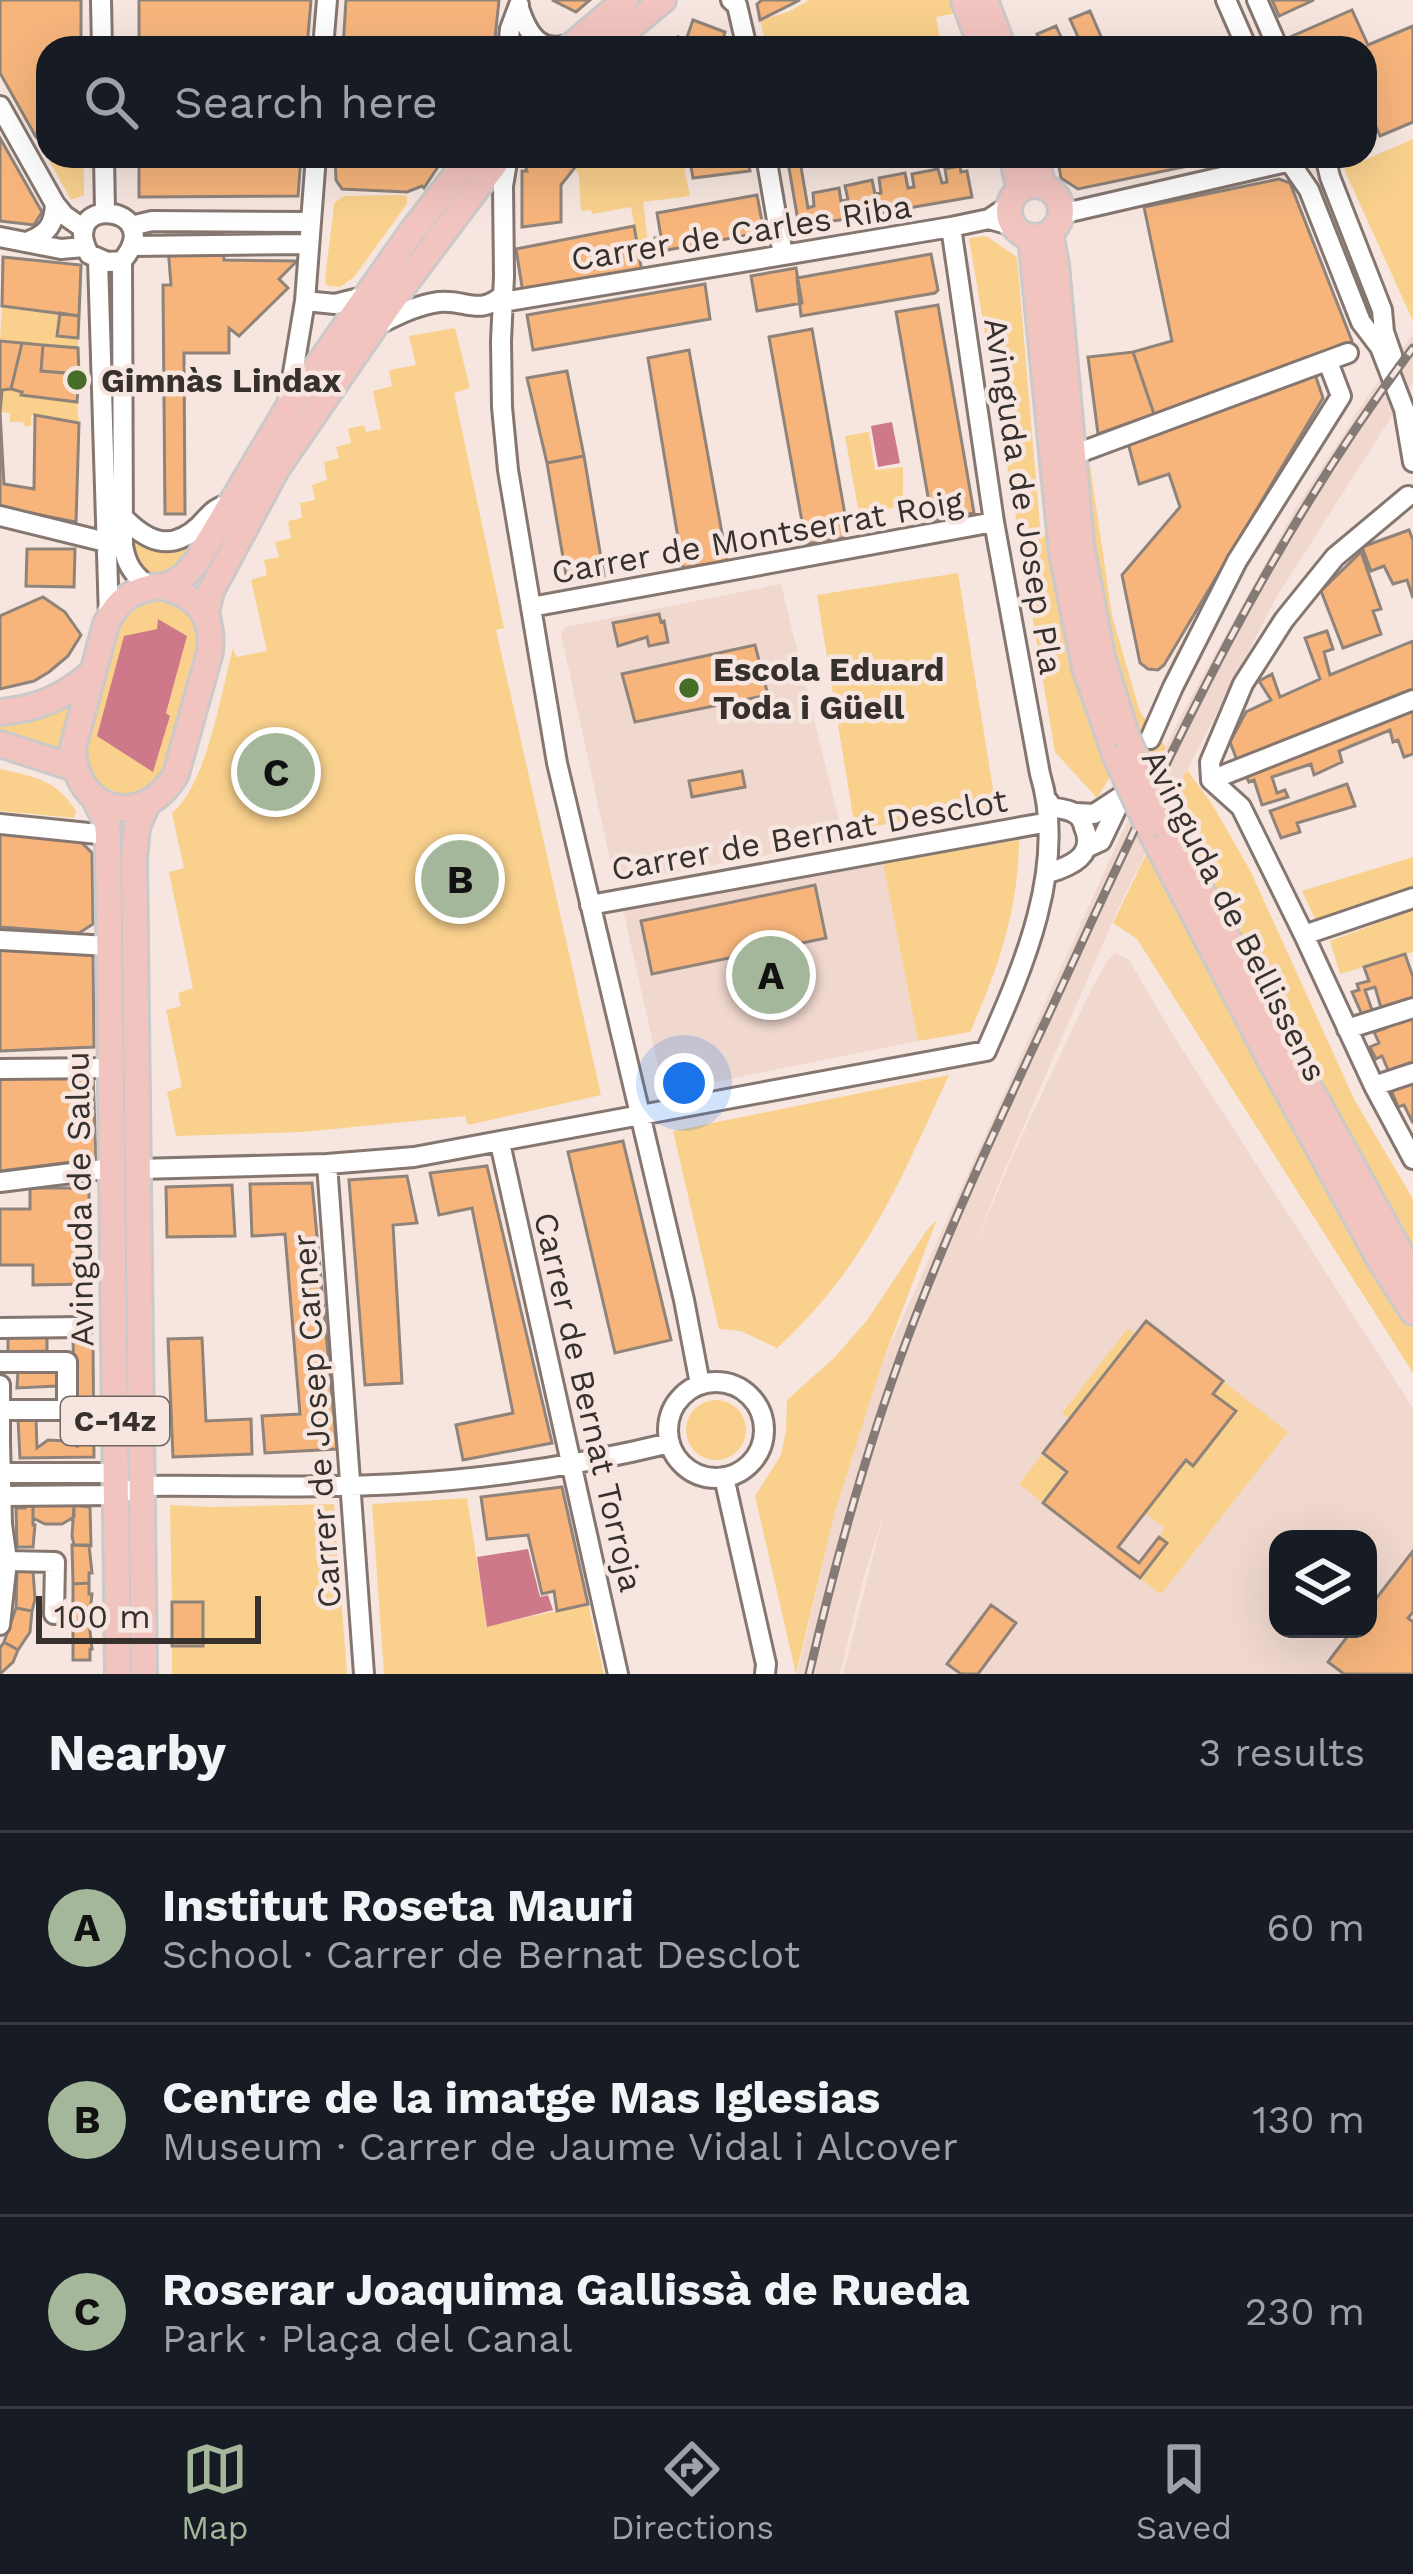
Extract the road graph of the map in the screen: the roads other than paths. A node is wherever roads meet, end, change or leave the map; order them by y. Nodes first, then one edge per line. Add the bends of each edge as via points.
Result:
1 (101, 0) edge
2 (327, 0) edge
3 (625, 0) edge
4 (663, 0) edge
5 (731, 0) edge
6 (964, 0) edge
7 (985, 0) edge
8 (1226, 0) edge
9 (1257, 0) edge
10 (519, 4) edge
11 (102, 36) edge
12 (324, 36) edge
13 (509, 36) edge
14 (532, 36) edge
15 (582, 36) edge
16 (620, 36) edge
17 (744, 36) edge
18 (978, 36) edge
19 (998, 36) edge
20 (1242, 36) edge
21 (1273, 36) edge
22 (0, 106) edge
23 (104, 168) edge
24 (315, 168) edge
25 (462, 168) edge
26 (495, 168) edge
27 (504, 168) edge
28 (768, 168) edge
29 (1015, 168) edge
30 (1033, 168) edge
31 (1267, 168) edge
32 (1296, 168) edge
33 (1328, 168) edge
34 (55, 204) junction
35 (105, 211) junction
36 (1027, 214) junction
37 (311, 222) junction
38 (951, 227) junction
39 (0, 237) edge
40 (29, 241) junction
41 (128, 244) junction
42 (309, 244) junction
43 (89, 245) junction
44 (784, 255) junction
45 (307, 274) junction
46 (367, 296) junction
47 (503, 298) junction
48 (305, 301) junction
49 (335, 304) junction
50 (470, 307) junction
51 (375, 326) junction
52 (501, 341) junction
53 (1348, 353) dead end
54 (1328, 362) junction
55 (287, 408) junction
56 (1413, 411) edge
57 (1073, 454) junction
58 (1413, 463) edge
59 (1410, 500) edge
60 (230, 504) junction
61 (0, 516) edge
62 (122, 516) junction
63 (994, 523) junction
64 (114, 543) junction
65 (158, 587) junction
66 (530, 608) junction
67 (109, 618) junction
68 (208, 620) junction
69 (93, 672) junction
70 (1413, 700) edge
71 (0, 712) edge
72 (0, 745) edge
73 (1131, 745) junction
74 (74, 768) junction
75 (1040, 774) junction
76 (1211, 780) junction
77 (94, 797) junction
78 (1048, 801) junction
79 (146, 804) junction
80 (1076, 813) junction
81 (0, 824) edge
82 (1038, 824) junction
83 (108, 835) junction
84 (1164, 840) junction
85 (1088, 847) junction
86 (1042, 864) junction
87 (1413, 898) edge
88 (590, 904) junction
89 (1304, 935) junction
90 (0, 940) edge
91 (109, 946) junction
92 (1413, 1008) edge
93 (1348, 1029) junction
94 (0, 1057) edge
95 (111, 1061) junction
96 (0, 1069) edge
97 (1413, 1073) edge
98 (1374, 1086) junction
99 (639, 1116) junction
100 (1407, 1134) edge
101 (500, 1143) junction
102 (1413, 1159) edge
103 (327, 1164) junction
104 (112, 1168) junction
105 (138, 1168) junction
106 (0, 1182) edge
107 (1413, 1276) edge
108 (1413, 1312) edge
109 (0, 1328) edge
110 (83, 1328) dead end
111 (0, 1362) edge
112 (700, 1384) junction
113 (0, 1385) edge
114 (0, 1410) edge
115 (0, 1442) edge
116 (670, 1443) junction
117 (574, 1465) junction
118 (2, 1473) edge
119 (724, 1477) junction
120 (115, 1484) junction
121 (349, 1485) junction
122 (142, 1486) junction
123 (3, 1496) edge
124 (1, 1524) edge
125 (7, 1561) junction
126 (54, 1614) dead end
127 (1, 1617) edge
128 (118, 1674) edge
129 (144, 1674) edge
130 (364, 1674) edge
131 (618, 1674) edge
132 (765, 1674) edge

1 - 11 street
2 - 12 street
3 - 15 main road
4 - 16 main road
5 - 17 street
6 - 18 main road
7 - 19 main road
8 - 20 street
9 - 21 street
10 - 13 street
10 - 14 street
22 - 34 street
23 - 35 street
24 - 37 street
25 - 46 main road
26 - 51 main road
27 - 47 street
28 - 44 street
29 - 36 main road, Avinguda de Bellissens
30 - 36 main road, Avinguda de Bellissens
31 - 36 street, Carrer de Carles Riba
32 - 58 street via 1361,322 1380,347
33 - 56 street
34 - 40 street via 49,230
34 - 43 street
35 - 41 street via 121,215
35 - 43 street via 94,215
36 - 38 street, Carrer de Carles Riba
36 - 57 main road, Avinguda de Bellissens via 1056,265
36 - 73 main road, Avinguda de Bellissens via 1062,554 1084,668
37 - 41 street via 152,221
37 - 42 street
38 - 44 street, Carrer de Carles Riba
38 - 63 street, Avinguda de Josep Pla
39 - 40 street
40 - 43 street
41 - 42 street
41 - 43 street
41 - 62 street
42 - 45 street
43 - 64 street
44 - 47 street, Carrer de Carles Riba
45 - 48 street
45 - 49 street
46 - 49 street
46 - 55 main road
47 - 50 street, Carrer de Carles Riba
47 - 52 street
48 - 49 street
48 - 55 street
50 - 51 street, Carrer de Carles Riba via 435,303
50 - 52 street
51 - 68 main road via 277,468 211,591
52 - 66 street via 506,453
53 - 54 street
54 - 57 street
54 - 73 street via 1341,397
55 - 60 main road
57 - 73 main road, Avinguda de Bellissens via 1102,657
58 - 59 street via 1404,478
59 - 76 street via 1335,557 1285,620 1243,684 1210,762
60 - 62 street via 178,541 155,540
60 - 65 main road via 197,561
61 - 64 street
62 - 64 street
63 - 66 street, Carrer de Montserrat Roig
63 - 75 street, Avinguda de Josep Pla
64 - 65 street via 134,574
64 - 67 street
65 - 67 main road via 127,596
65 - 68 main road via 187,595
66 - 88 street
67 - 69 main road
68 - 79 main road, C-14z via 210,652 176,774
69 - 71 main road via 51,702
69 - 74 main road
70 - 76 street
72 - 74 main road
73 - 84 main road, Avinguda de Bellissens, bridge
74 - 77 main road, C-14z
75 - 78 street, Avinguda de Josep Pla
75 - 82 street, Avinguda de Josep Pla
76 - 89 street via 1241,807
77 - 79 main road via 121,808
77 - 83 main road, Avinguda de Salou / C-14z
78 - 80 street
78 - 86 street, Avinguda de Josep Pla
79 - 105 main road, C-14z via 134,840
80 - 85 street
80 - 85 street via 1094,814 1124,795 1101,841
81 - 83 street
82 - 86 street, Avinguda de Josep Pla
82 - 88 street, Carrer de Bernat Desclot
83 - 91 main road, Avinguda de Salou / C-14z
84 - 107 main road, Avinguda de Bellissens
84 - 108 main road, Avinguda de Bellissens via 1268,1056
85 - 86 street via 1062,869
86 - 99 street, Avinguda de Josep Pla via 1039,912 986,1051
87 - 89 street
88 - 99 street
89 - 93 street
90 - 91 street
91 - 95 main road, Avinguda de Salou / C-14z
92 - 93 street
93 - 98 street
94 - 95 street
95 - 96 street
95 - 104 main road, Avinguda de Salou / C-14z
97 - 98 street
98 - 100 street
99 - 101 street
99 - 112 street
100 - 102 street
101 - 103 street
101 - 117 street, Carrer de Bernat Torroja
103 - 105 street
103 - 121 street, Carrer de Josep Carner
104 - 106 street
104 - 120 main road, Avinguda de Salou / C-14z
105 - 122 main road, C-14z
109 - 110 street
111 - 114 street via 67,1362 68,1410
112 - 116 street via 671,1413
112 - 119 street via 738,1388 762,1418 754,1459
113 - 114 street
114 - 115 street
115 - 118 street
116 - 117 street
116 - 119 street via 692,1472
117 - 121 street
117 - 131 street, Carrer de Bernat Torroja
118 - 120 street
118 - 123 street
119 - 132 street
120 - 122 street
120 - 123 street
120 - 128 main road, Avinguda de Salou / C-14z
121 - 122 street
121 - 130 street, Carrer de Josep Carner
122 - 129 main road, C-14z
123 - 124 street
124 - 125 street
125 - 126 street via 55,1562
125 - 127 street

